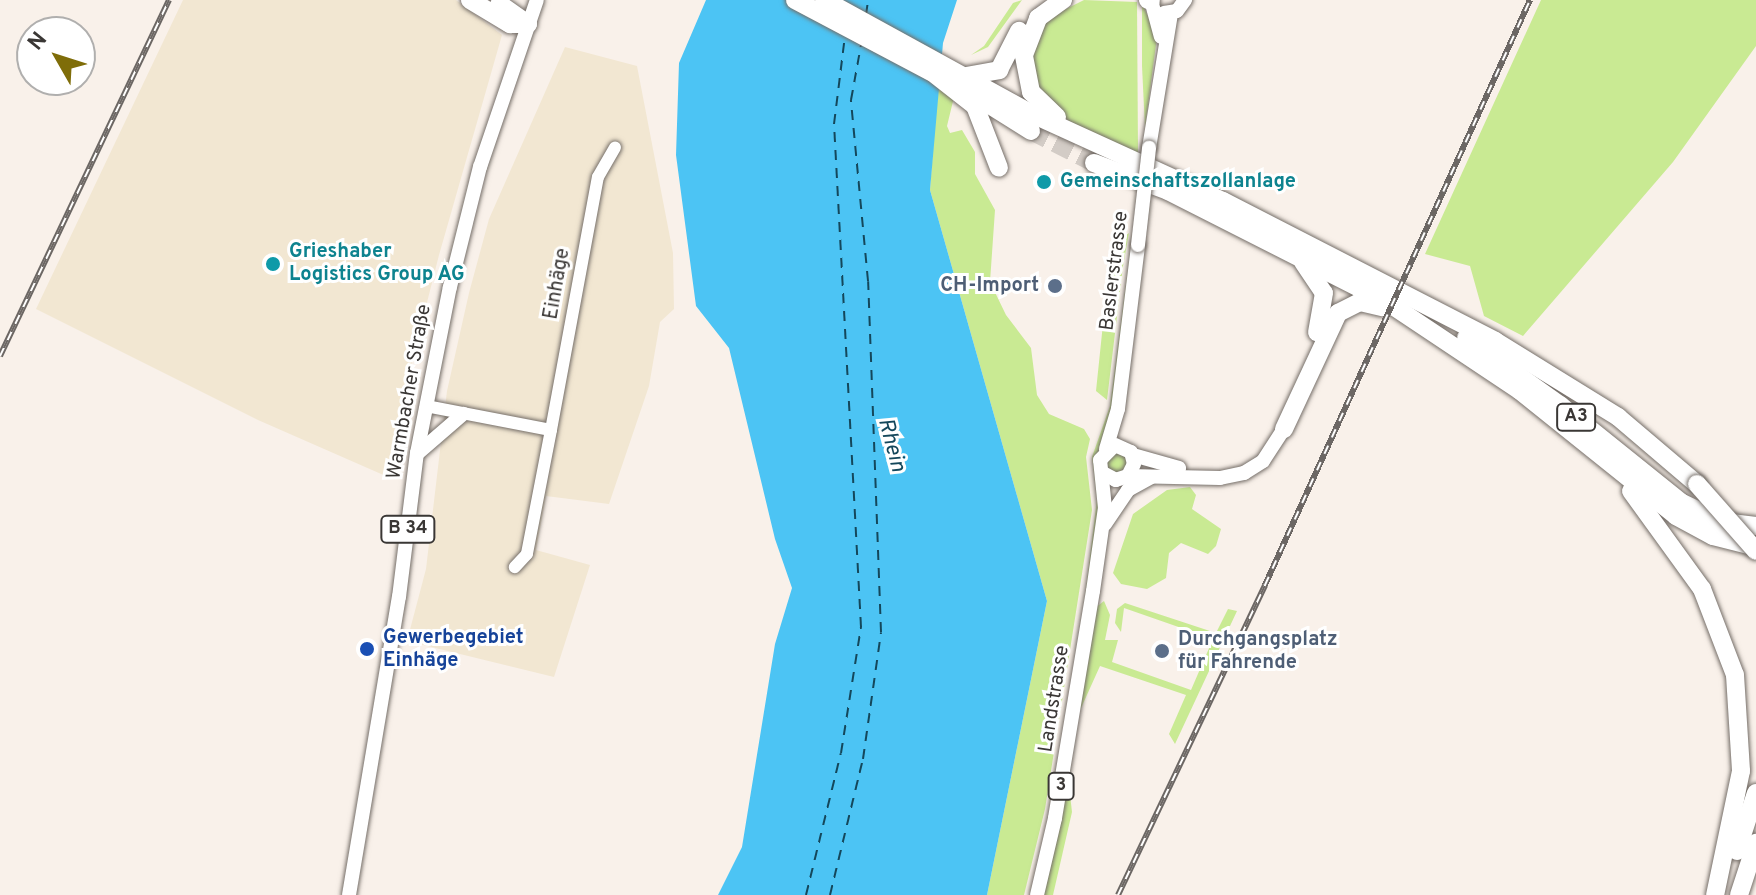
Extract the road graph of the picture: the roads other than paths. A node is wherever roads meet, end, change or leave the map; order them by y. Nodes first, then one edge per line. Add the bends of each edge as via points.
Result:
1 (470, 0) edge
2 (537, 0) edge
3 (795, 0) edge
4 (1044, 0) edge
5 (1063, 0) edge
6 (1185, 0) edge
7 (500, 1) edge
8 (1155, 5) edge
9 (833, 10) edge
10 (528, 24) junction
11 (963, 86) junction
12 (1031, 131) tunnel mouth
13 (615, 148) dead end
14 (1133, 160) junction
15 (1094, 163) tunnel mouth
16 (999, 168) dead end
17 (1298, 258) junction
18 (1401, 293) junction
19 (1421, 325) junction
20 (426, 406) junction
21 (463, 414) junction
22 (1117, 428) junction
23 (1280, 428) junction
24 (551, 430) junction
25 (1106, 449) junction
26 (1131, 452) junction
27 (417, 453) junction
28 (1605, 461) junction
29 (1103, 473) junction
30 (1157, 474) junction
31 (1125, 478) junction
32 (1105, 508) junction
33 (1756, 526) edge
34 (1101, 531) junction
35 (1756, 549) edge
36 (515, 567) dead end
37 (1756, 793) edge
38 (1756, 843) edge
39 (349, 895) edge
40 (1037, 895) edge
41 (1715, 895) edge
42 (1722, 895) edge
43 (1739, 895) edge

1 - 10 highway via 510,24
2 - 10 main road, Warmbacher Straße / B 34
3 - 9 highway
4 - 11 highway via 1027,16 999,70
5 - 14 highway via 1044,12 1032,29 1024,55 1027,83 1050,113
6 - 8 main road
7 - 10 highway
8 - 22 main road, Baslerstrasse, bridge via 1162,43
9 - 11 highway, A3
9 - 11 highway, A3
10 - 20 main road, Warmbacher Straße / B 34 via 480,167
11 - 12 highway, A3
11 - 14 highway, A3
11 - 16 highway
13 - 24 street, Einhäge via 598,177
14 - 18 highway, A3
15 - 17 highway, A3 via 1168,191
17 - 19 highway, A3
17 - 23 highway via 1322,287 1325,310
18 - 33 highway, A3 via 1527,379 1682,503 1723,522
18 - 35 highway, A3, bridge via 1595,401 1697,484
19 - 23 highway via 1371,303 1341,309
19 - 28 highway, A3 via 1519,390
20 - 21 street
20 - 27 main road, Warmbacher Straße / B 34
21 - 24 street
21 - 27 main road
22 - 25 main road, Baslerstrasse
22 - 26 main road
23 - 26 main road via 1257,453 1231,469 1199,471
23 - 30 main road via 1263,461 1244,473 1220,478
24 - 36 street, Einhäge via 527,554
25 - 26 main road
25 - 29 main road, Baslerstrasse via 1100,460
26 - 31 main road, Landstrasse
27 - 39 main road, Warmbacher Straße / B 34 via 399,597
28 - 35 highway, A3 via 1686,522
28 - 41 highway, A3 via 1692,572 1716,619 1735,675 1741,771
29 - 31 main road
29 - 32 main road, Landstrasse / 3
30 - 31 main road
30 - 34 main road via 1128,490
31 - 32 main road, Landstrasse / 3
32 - 34 main road, Landstrasse / 3
34 - 40 main road, Landstrasse / 3 via 1055,818
37 - 42 highway
38 - 43 highway

